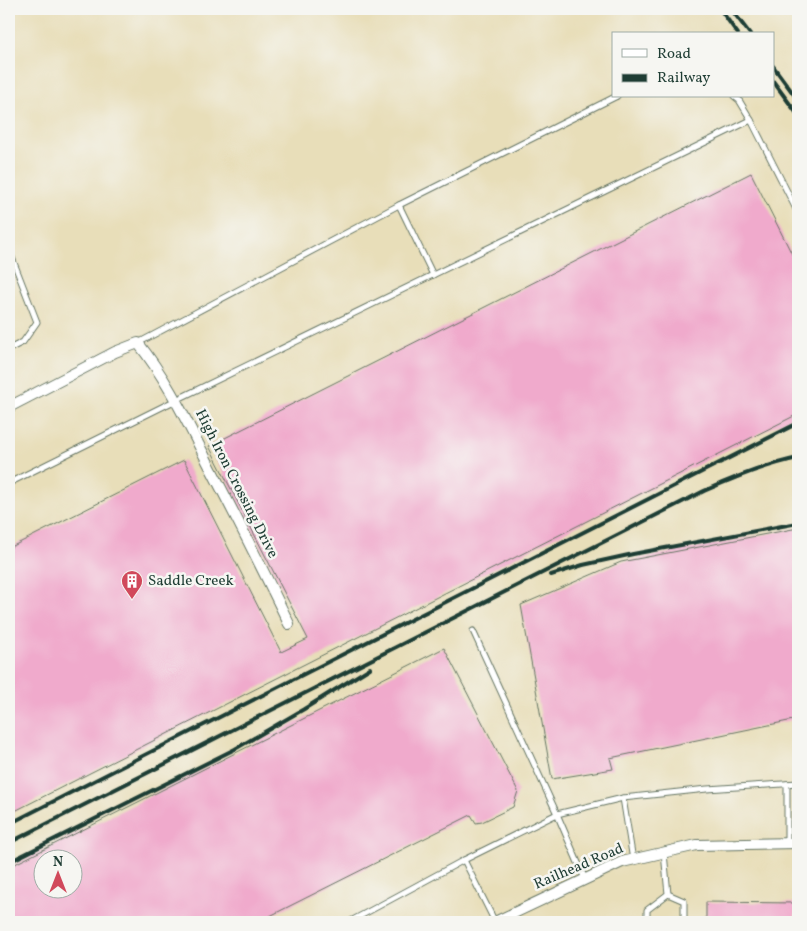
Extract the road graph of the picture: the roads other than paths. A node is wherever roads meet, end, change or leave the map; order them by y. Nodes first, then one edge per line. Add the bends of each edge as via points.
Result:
1 (613, 98) edge
2 (736, 98) edge
3 (751, 120) junction
4 (399, 205) junction
5 (798, 213) edge
6 (9, 250) edge
7 (433, 275) junction
8 (138, 343) junction
9 (9, 349) edge
10 (176, 400) junction
11 (9, 407) edge
12 (9, 483) edge
13 (289, 624) dead end
14 (473, 631) dead end
15 (798, 783) edge
16 (787, 784) junction
17 (623, 798) junction
18 (557, 814) junction
19 (787, 843) junction
20 (798, 843) edge
21 (664, 853) junction
22 (464, 860) junction
23 (633, 860) junction
24 (585, 879) junction
25 (668, 894) junction
26 (349, 922) edge
27 (495, 922) edge
28 (647, 922) edge
29 (684, 922) edge

1 - 4 lane
2 - 3 lane
3 - 5 lane
3 - 7 lane
4 - 7 lane
4 - 8 lane
6 - 9 lane via 37,322 23,342
7 - 10 lane
8 - 10 street, High Iron Crossing Drive
8 - 11 street
10 - 12 lane
10 - 13 street, High Iron Crossing Drive
14 - 18 lane
15 - 16 lane
16 - 17 lane via 706,788
16 - 19 lane
17 - 18 lane
17 - 23 lane
18 - 22 lane
18 - 24 lane
19 - 20 street, Railhead Road
19 - 21 street, Railhead Road via 698,845
21 - 23 street, Railhead Road
21 - 25 lane
22 - 26 lane
22 - 27 lane
23 - 24 street, Railhead Road
24 - 27 street, Railhead Road
25 - 28 lane via 647,910
25 - 29 lane via 684,901

